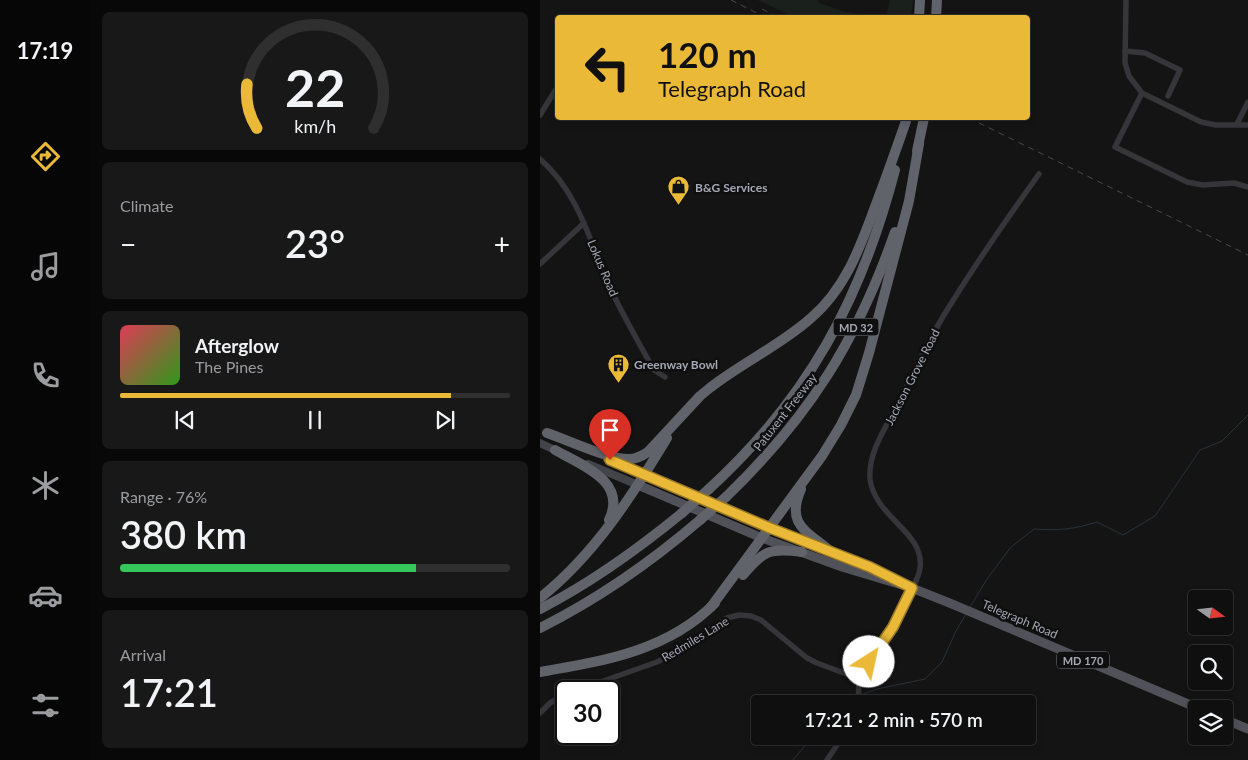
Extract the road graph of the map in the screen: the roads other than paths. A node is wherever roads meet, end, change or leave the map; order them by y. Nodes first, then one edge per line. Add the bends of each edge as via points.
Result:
1 (920, 0) edge
2 (937, 0) edge
3 (1126, 0) edge
4 (919, 15) edge
5 (936, 15) edge
6 (1125, 51) junction
7 (555, 91) edge
8 (1142, 93) junction
9 (1168, 96) dead end
10 (1248, 102) edge
11 (540, 115) edge
12 (906, 120) edge
13 (906, 120) edge
14 (924, 120) edge
15 (1238, 124) junction
16 (1248, 125) edge
17 (919, 144) junction
18 (540, 159) edge
19 (1039, 174) dead end
20 (1248, 187) edge
21 (584, 223) junction
22 (540, 264) edge
23 (665, 377) dead end
24 (685, 412) junction
25 (544, 432) edge
26 (540, 443) edge
27 (554, 450) junction
28 (645, 474) junction
29 (808, 475) junction
30 (638, 485) junction
31 (770, 528) junction
32 (762, 538) junction
33 (598, 539) junction
34 (829, 550) junction
35 (802, 552) junction
36 (912, 588) junction
37 (540, 598) edge
38 (711, 607) junction
39 (540, 609) edge
40 (540, 628) edge
41 (540, 672) edge
42 (860, 679) junction
43 (606, 680) edge
44 (858, 695) edge
45 (555, 700) edge
46 (1188, 704) edge
47 (540, 713) edge
48 (1233, 723) edge
49 (1248, 729) edge
50 (837, 745) edge
51 (827, 760) edge

1 - 4 highway
2 - 5 highway
3 - 6 street
6 - 8 street via 1129,76
6 - 9 street via 1145,53 1180,70
7 - 11 street
8 - 15 street via 1201,122
8 - 20 street via 1115,147 1187,182 1203,185 1234,183
10 - 15 street
12 - 24 highway via 860,246 836,291 812,318 723,377
13 - 39 highway, Patuxent Freeway / MD 32, bridge via 878,229 856,287 822,354 789,403 752,447 682,513 628,555
14 - 17 highway, Patuxent Freeway / MD 32
15 - 16 street
17 - 29 highway via 909,201 856,396
17 - 40 highway, Patuxent Freeway / MD 32, bridge via 884,263 861,317 822,386 783,438 726,497 667,547 612,586
18 - 21 street, Lokus Road via 566,187
19 - 36 street, Jackson Grove Road via 945,313 874,451 870,478 877,500 920,554 920,568
21 - 22 street
21 - 23 street, Lokus Road via 616,299 654,370
24 - 25 highway via 648,452 629,459 614,457
24 - 28 highway
25 - 28 main road, Telegraph Road / MD 170
26 - 27 main road, Telegraph Road / MD 170
27 - 30 main road, Telegraph Road / MD 170
27 - 33 highway via 600,476 610,489 612,510
28 - 30 highway
28 - 31 main road, Telegraph Road / MD 170
29 - 31 highway
29 - 34 highway via 796,502 796,517 804,531
30 - 32 main road, Telegraph Road / MD 170
30 - 33 highway
31 - 32 highway
31 - 34 main road, Telegraph Road / MD 170
32 - 35 main road, Telegraph Road / MD 170
32 - 38 highway
33 - 37 highway
34 - 36 main road, Telegraph Road / MD 170
35 - 36 main road, Telegraph Road / MD 170
35 - 38 highway via 775,550 762,555
36 - 42 street via 893,627
36 - 46 main road, Telegraph Road / MD 170
38 - 41 highway via 675,633 639,650 607,660
42 - 43 street, Redmiles Lane via 816,663 761,620 739,615 727,618 673,654
42 - 44 street
45 - 47 street
48 - 49 main road
50 - 51 street

